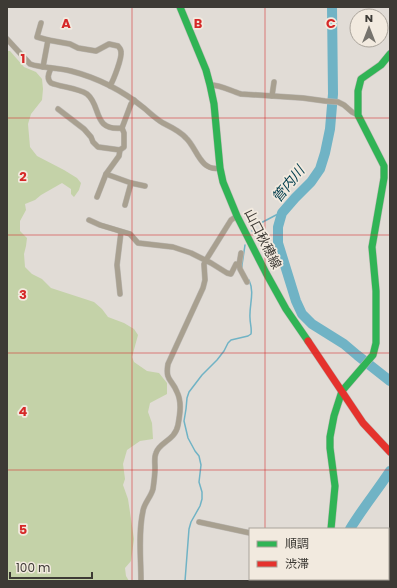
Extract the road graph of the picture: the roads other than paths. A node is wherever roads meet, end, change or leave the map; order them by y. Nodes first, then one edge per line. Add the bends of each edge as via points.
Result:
1 (180, 7) edge
2 (41, 24) dead end
3 (7, 39) edge
4 (48, 40) junction
5 (390, 54) edge
6 (43, 67) junction
7 (51, 68) junction
8 (274, 82) dead end
9 (110, 86) junction
10 (210, 86) junction
11 (272, 96) junction
12 (134, 100) junction
13 (58, 110) dead end
14 (358, 115) junction
15 (122, 128) junction
16 (120, 150) junction
17 (220, 168) junction
18 (106, 174) junction
19 (131, 182) junction
20 (145, 186) dead end
21 (97, 197) dead end
22 (125, 205) dead end
23 (237, 216) junction
24 (89, 220) dead end
25 (121, 232) junction
26 (241, 253) dead end
27 (206, 260) junction
28 (239, 265) junction
29 (247, 282) dead end
30 (120, 294) dead end
31 (342, 391) junction
32 (390, 452) edge
33 (199, 522) dead end
34 (331, 528) edge
35 (249, 533) edge
36 (141, 581) edge

1 - 10 street, 山口秋穂線
2 - 4 street via 37,37
3 - 6 street via 30,64
4 - 6 street
4 - 9 street via 96,51 109,44 118,46 121,52
5 - 14 street via 382,64 361,79
6 - 7 street
7 - 9 street via 89,76
7 - 15 street via 48,77 51,83 82,91 91,100 103,124 115,129
8 - 11 street
9 - 12 street
10 - 11 street via 222,86 241,94
10 - 17 street, 山口秋穂線
11 - 14 street via 338,102
12 - 15 street via 130,104
12 - 17 street via 157,119 187,138 198,156 209,167
13 - 16 street via 84,129 98,147
14 - 31 street via 384,166 372,247 376,291 376,343 373,355
15 - 16 street via 124,147
16 - 18 street via 119,156
17 - 23 street, 山口秋穂線
18 - 19 street
18 - 21 street
19 - 20 street
19 - 22 street
23 - 27 street
23 - 31 street, 山口秋穂線 via 286,309
24 - 25 street
25 - 27 street via 130,234 138,243 173,247
25 - 30 street via 117,265
26 - 28 street
27 - 28 street via 231,274 236,264
27 - 36 street via 203,288 168,364 168,376 177,390 180,408 174,435 156,452 155,477 152,492 143,510 140,535
28 - 29 street
31 - 32 street, 山口秋穂線 via 363,423
31 - 34 street via 330,437 335,486
33 - 35 street

